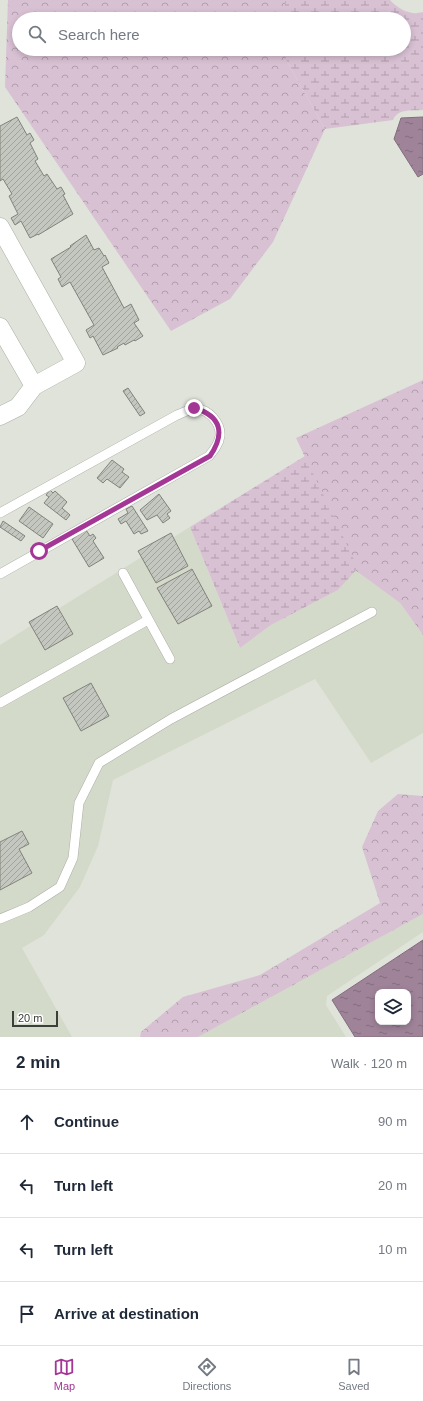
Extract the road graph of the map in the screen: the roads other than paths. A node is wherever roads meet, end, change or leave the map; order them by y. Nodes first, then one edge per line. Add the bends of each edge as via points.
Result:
1 (0, 227) edge
2 (0, 327) edge
3 (34, 386) junction
4 (0, 416) edge
5 (0, 513) edge
6 (0, 574) edge
7 (123, 574) dead end
8 (372, 612) dead end
9 (148, 620) junction
10 (170, 659) dead end
11 (0, 703) edge
12 (0, 919) edge

1 - 3 street via 76,363
2 - 3 street
3 - 4 street via 18,407
5 - 6 lane via 177,415 194,408 208,412 216,422 220,435 210,456
7 - 9 lane
8 - 12 lane via 171,719 99,763 79,804 73,858 60,886 29,907
9 - 10 lane
9 - 11 lane

